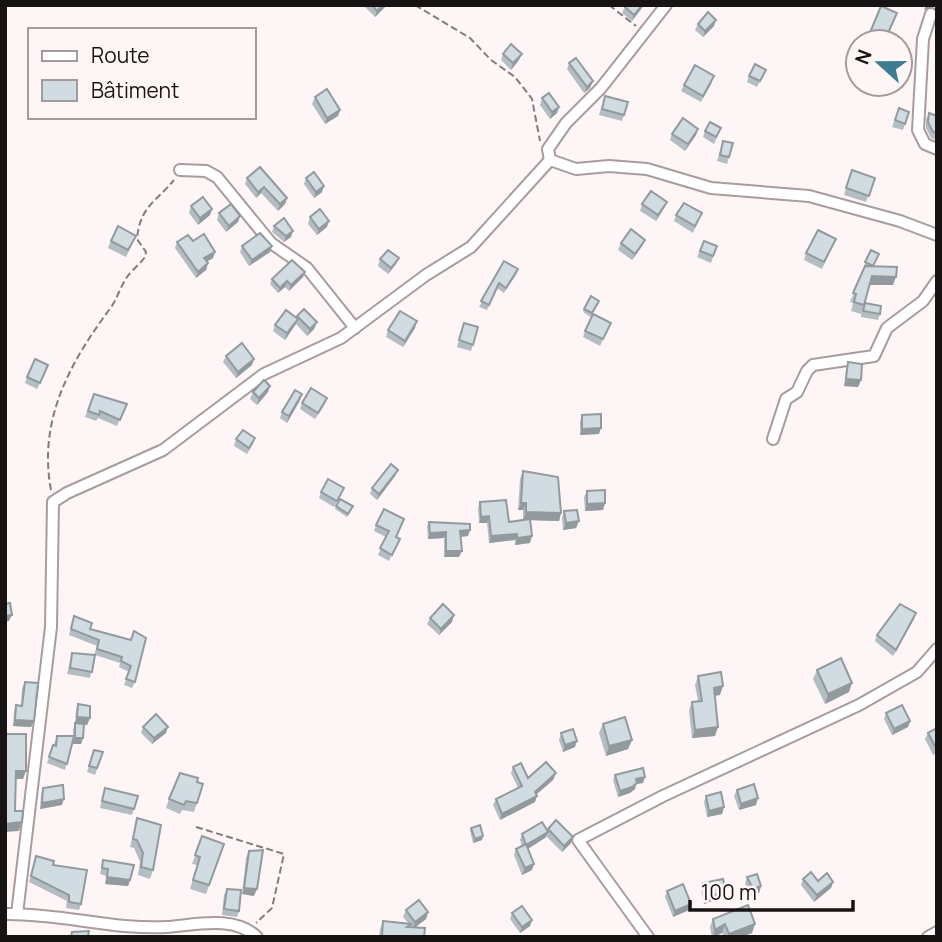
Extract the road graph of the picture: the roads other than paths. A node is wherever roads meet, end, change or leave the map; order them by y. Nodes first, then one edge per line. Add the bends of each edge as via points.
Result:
1 (666, 5) edge
2 (931, 14) dead end
3 (937, 149) edge
4 (549, 155) junction
5 (180, 170) road end
6 (937, 235) edge
7 (937, 281) edge
8 (355, 328) junction
9 (773, 439) dead end
10 (937, 649) edge
11 (11, 914) edge
12 (937, 932) edge
13 (252, 933) edge
14 (648, 937) edge
15 (928, 937) edge

1 - 4 street via 601,88 566,123
2 - 3 street via 923,39 918,130 925,144
4 - 6 street via 576,169 647,169 712,188 808,196
4 - 8 street via 471,247
5 - 8 street via 217,177 271,243 307,268
7 - 9 street via 923,301 887,328 874,356 813,365 797,392 786,399
8 - 11 street via 310,355 264,374 163,450 54,502 51,627
10 - 14 street via 918,673 859,705 578,841
11 - 13 street via 128,926 220,924
12 - 15 street

